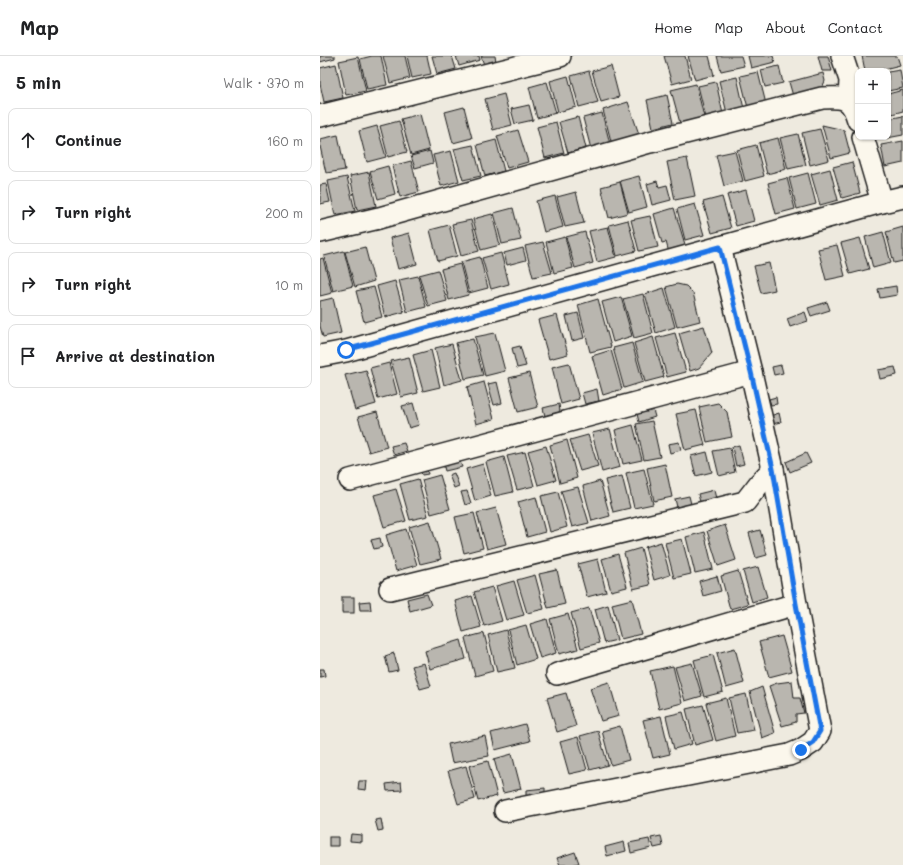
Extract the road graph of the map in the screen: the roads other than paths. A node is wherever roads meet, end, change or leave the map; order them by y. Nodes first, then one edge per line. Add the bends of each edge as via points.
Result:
1 (560, 56) edge
2 (842, 56) edge
3 (849, 101) junction
4 (855, 111) edge
5 (320, 116) edge
6 (864, 140) edge
7 (903, 197) edge
8 (882, 202) junction
9 (320, 232) edge
10 (720, 247) junction
11 (320, 356) edge
12 (751, 372) junction
13 (773, 469) junction
14 (350, 480) dead end
15 (390, 589) dead end
16 (796, 604) junction
17 (557, 674) dead end
18 (505, 811) dead end

1 - 5 street
2 - 3 street via 850,80
3 - 4 street
3 - 9 street via 822,98
6 - 8 street
7 - 8 street
8 - 10 street
10 - 11 street
10 - 12 street
12 - 13 street
12 - 14 street
13 - 15 street via 745,502
13 - 16 street
16 - 17 street
16 - 18 street via 820,731 813,742 789,755

